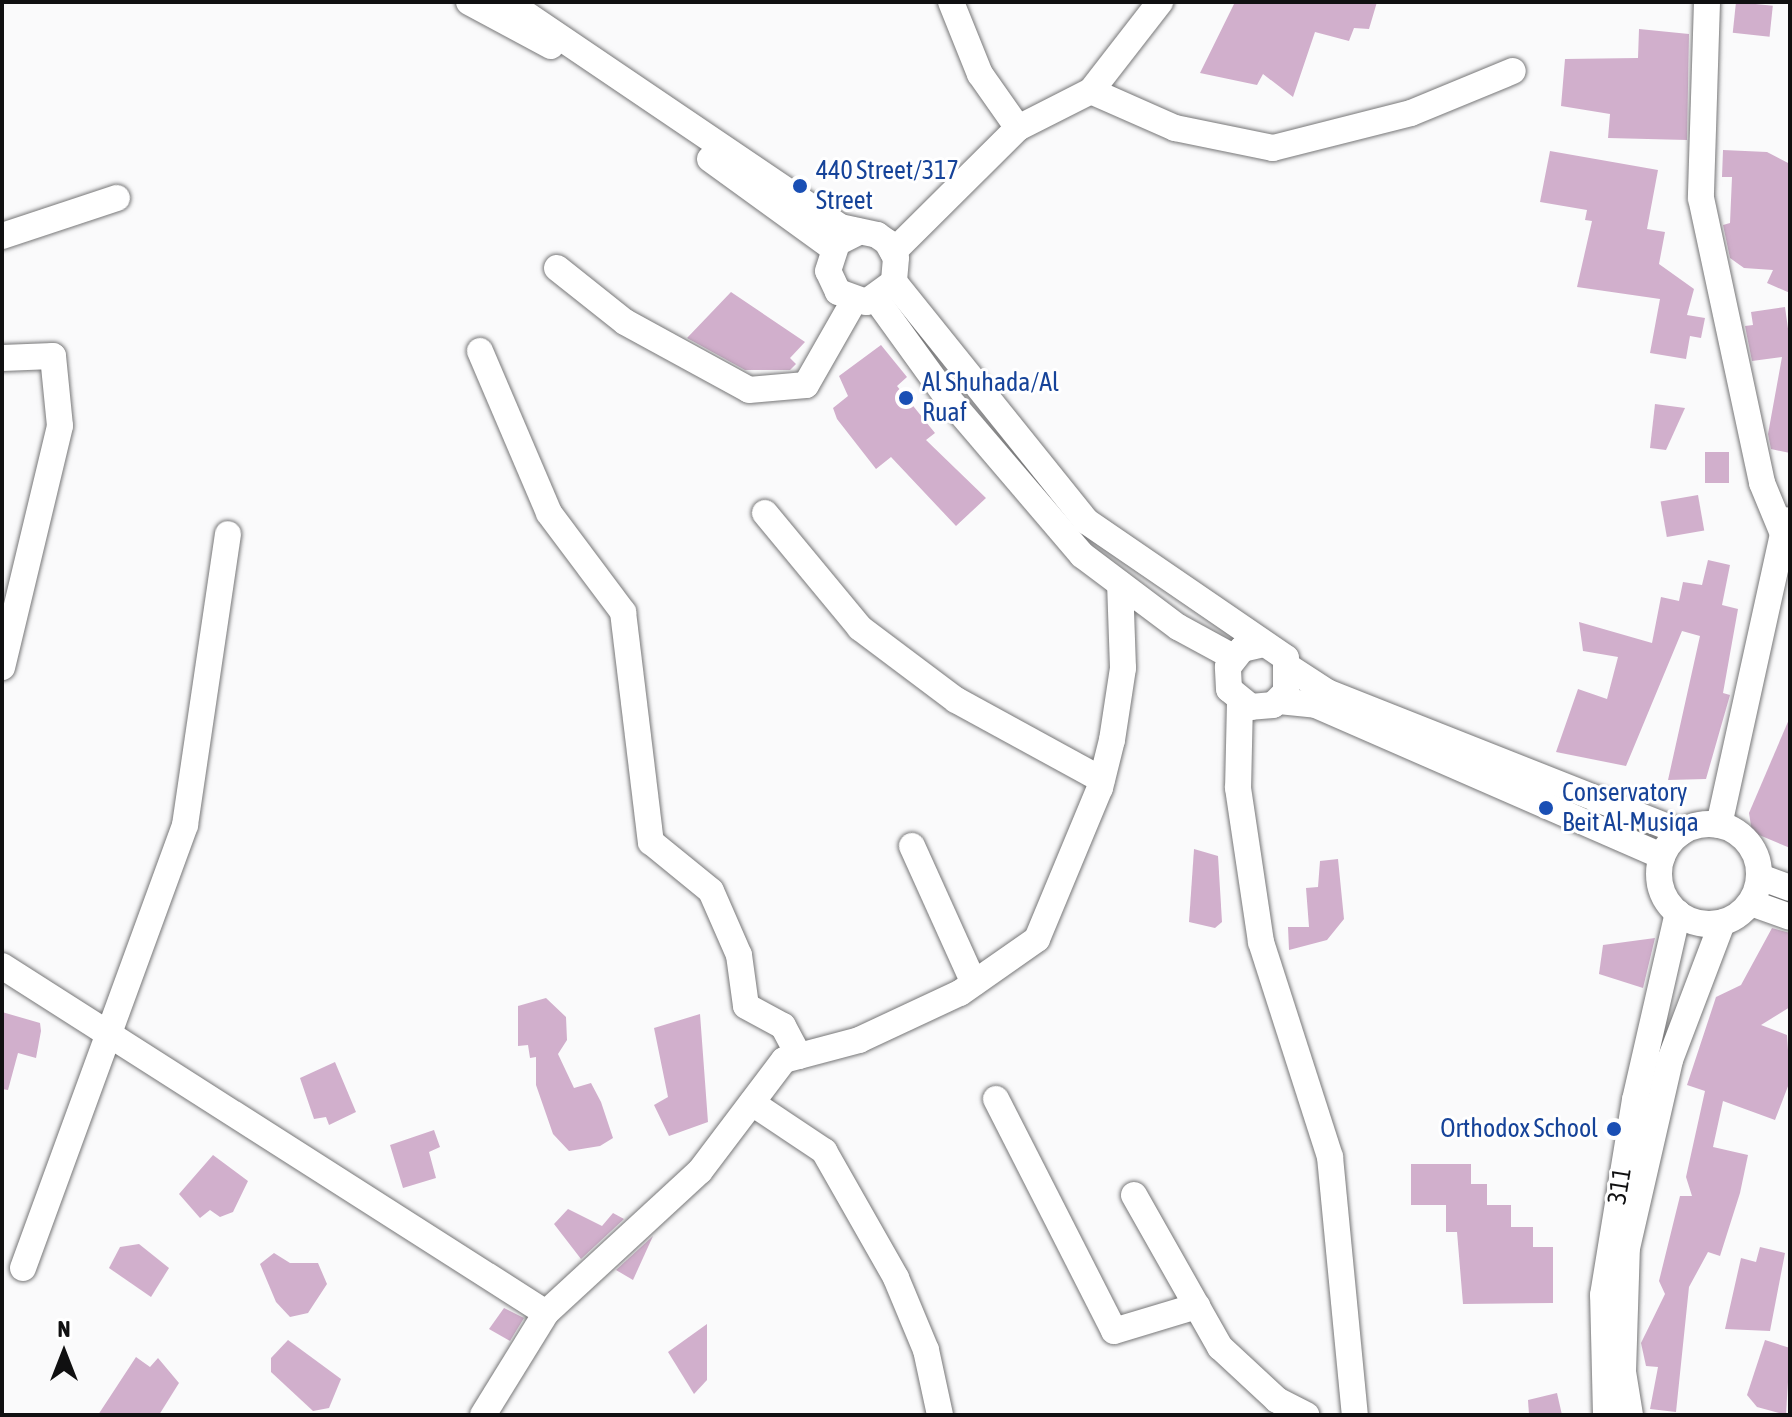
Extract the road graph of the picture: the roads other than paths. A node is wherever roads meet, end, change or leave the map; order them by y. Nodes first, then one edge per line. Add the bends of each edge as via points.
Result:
1 (469, 2) edge
2 (508, 2) edge
3 (951, 2) edge
4 (1160, 2) edge
5 (1707, 2) edge
6 (1513, 71) dead end
7 (1091, 91) junction
8 (1018, 128) junction
9 (117, 198) dead end
10 (859, 232) junction
11 (2, 236) edge
12 (833, 248) junction
13 (893, 252) junction
14 (557, 268) dead end
15 (875, 294) junction
16 (480, 351) dead end
17 (2, 358) edge
18 (1790, 506) edge
19 (765, 513) dead end
20 (228, 534) dead end
21 (1783, 534) junction
22 (1120, 584) junction
23 (1263, 644) junction
24 (1233, 657) junction
25 (2, 667) edge
26 (1290, 668) junction
27 (1279, 701) junction
28 (1240, 702) junction
29 (1102, 780) junction
30 (1719, 825) junction
31 (1681, 832) junction
32 (912, 846) dead end
33 (1662, 856) junction
34 (1760, 877) junction
35 (1790, 888) edge
36 (1751, 903) junction
37 (1678, 913) junction
38 (1790, 917) edge
39 (1722, 923) junction
40 (2, 966) edge
41 (974, 983) junction
42 (111, 1035) junction
43 (799, 1056) junction
44 (996, 1099) dead end
45 (752, 1103) junction
46 (1134, 1195) dead end
47 (23, 1268) dead end
48 (1197, 1306) junction
49 (546, 1313) junction
50 (483, 1415) edge
51 (940, 1415) edge
52 (1306, 1415) edge
53 (1355, 1415) edge
54 (1606, 1415) edge
55 (1630, 1415) edge

1 - 12 street via 559,51
2 - 10 street via 840,227
3 - 8 street via 980,74
4 - 7 street
5 - 21 street via 1701,198 1762,483
6 - 7 street via 1411,113 1273,148 1175,128
7 - 8 street
8 - 13 street
9 - 11 street
10 - 12 street
10 - 13 street via 877,235
12 - 15 street via 831,282
13 - 15 street
14 - 15 street via 625,322 749,390 806,385
15 - 22 street via 947,397 1082,555
15 - 23 street via 1086,521
16 - 43 street via 549,513 623,612 651,842 711,891 739,955 746,1006 783,1026
17 - 25 street via 53,356 60,426
18 - 21 street
19 - 29 street via 860,628 956,700
20 - 42 street via 185,825
21 - 30 street
22 - 24 street
22 - 29 street via 1123,668
23 - 24 street
23 - 26 street
24 - 28 street via 1227,678
26 - 27 street
26 - 31 street via 1327,692
27 - 28 street via 1262,708
27 - 33 street via 1316,705
28 - 53 street via 1238,788 1261,942 1330,1157
29 - 41 street via 1037,939
30 - 31 street
30 - 34 street via 1750,844
31 - 33 street
32 - 41 street
33 - 37 street via 1662,891
34 - 35 street
34 - 36 street
36 - 38 street
36 - 39 street
37 - 39 street
37 - 54 street, 311 via 1635,1100 1603,1295
39 - 55 street, 311 via 1670,1060 1627,1248 1623,1372
40 - 42 street
41 - 43 street via 859,1040
42 - 47 street
42 - 49 street
43 - 45 street via 784,1060
44 - 48 street via 1114,1331
45 - 49 street via 700,1171
45 - 51 street via 824,1151 896,1278 926,1350
46 - 48 street
48 - 52 street via 1220,1347 1277,1400
49 - 50 street

